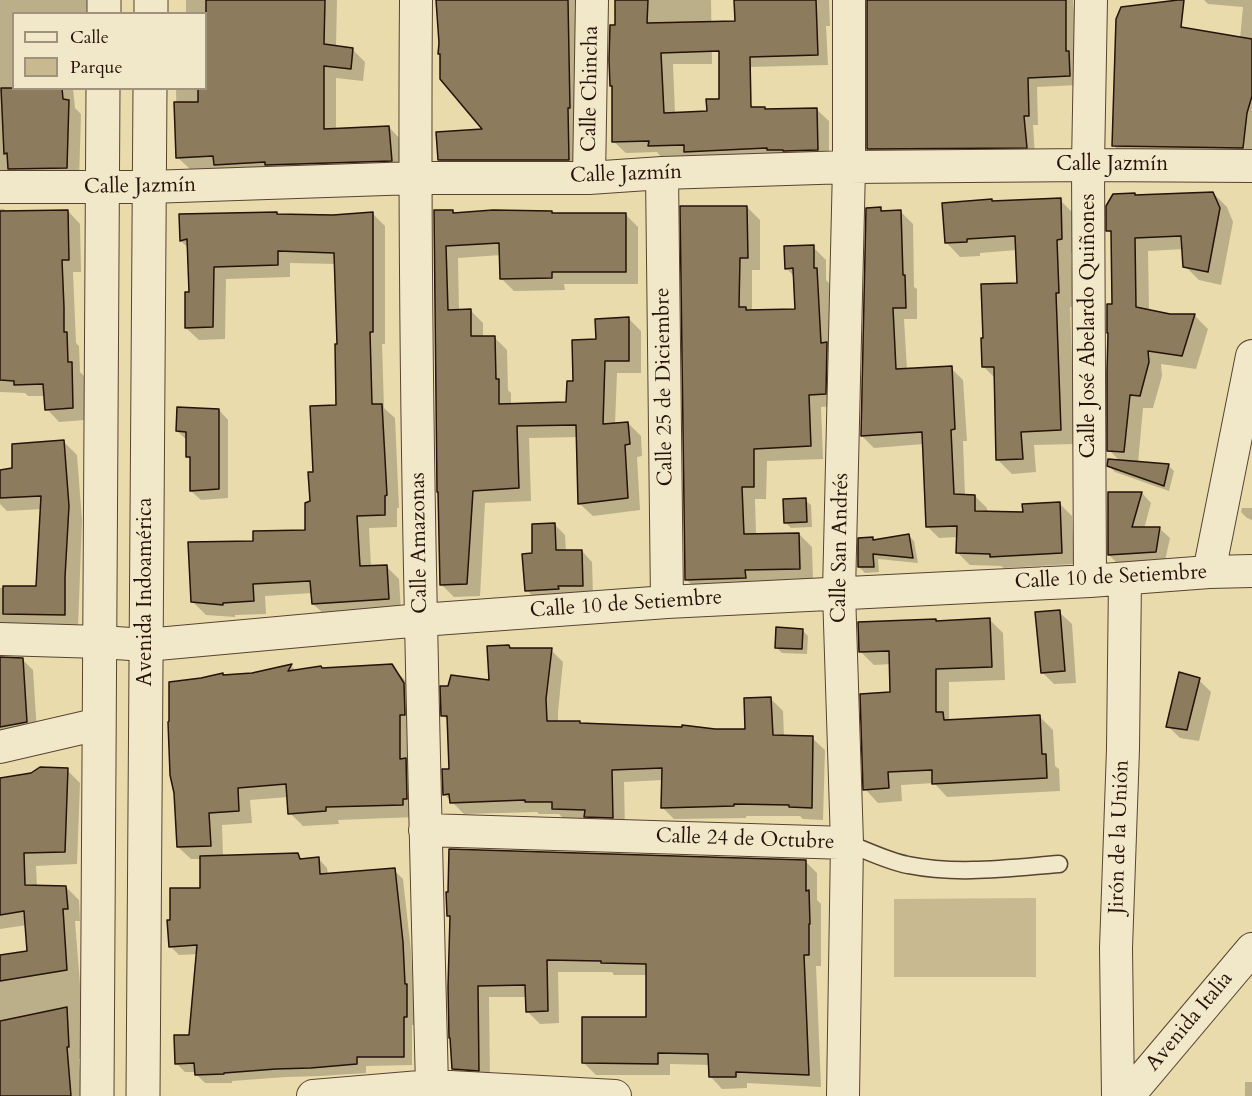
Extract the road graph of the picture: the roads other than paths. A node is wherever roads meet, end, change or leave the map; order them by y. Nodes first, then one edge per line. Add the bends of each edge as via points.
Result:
1 (416, 0) edge
2 (592, 0) edge
3 (849, 0) edge
4 (1091, 0) edge
5 (103, 90) edge
6 (150, 90) edge
7 (1088, 165) junction
8 (1252, 166) edge
9 (849, 167) junction
10 (662, 173) junction
11 (415, 178) junction
12 (589, 178) junction
13 (0, 188) edge
14 (102, 188) junction
15 (149, 188) junction
16 (1252, 356) edge
17 (1252, 571) edge
18 (1209, 572) junction
19 (1125, 579) junction
20 (1090, 581) junction
21 (839, 592) junction
22 (668, 602) junction
23 (421, 620) junction
24 (0, 639) edge
25 (100, 642) junction
26 (146, 645) junction
27 (99, 724) junction
28 (0, 747) edge
29 (425, 830) junction
30 (848, 843) junction
31 (1059, 864) dead end
32 (1252, 949) edge
33 (432, 1086) junction
34 (97, 1096) edge
35 (142, 1096) edge
36 (313, 1096) edge
37 (584, 1096) edge
38 (615, 1096) edge
39 (843, 1096) edge
40 (1118, 1096) edge
41 (1128, 1096) edge

1 - 11 street, Calle Amazonas
2 - 12 street, Calle Chincha
3 - 9 street, Calle San Andrés
4 - 7 street, Calle José Abelardo Quiñones
5 - 14 street
6 - 15 street, Avenida Indoamérica
7 - 8 street, Calle Jazmín
7 - 9 street, Calle Jazmín
7 - 20 street, Calle José Abelardo Quiñones
9 - 10 street, Calle Jazmín
9 - 21 street, Calle San Andrés
10 - 12 street, Calle Jazmín
10 - 22 street, Calle 25 de Diciembre
11 - 12 street, Calle Jazmín
11 - 15 street, Calle Jazmín
11 - 23 street, Calle Amazonas
13 - 14 street, Calle Jazmín
14 - 15 street, Calle Jazmín
14 - 25 street
15 - 26 street, Avenida Indoamérica
16 - 18 street
17 - 18 street, Calle 10 de Setiembre
18 - 19 street, Calle 10 de Setiembre
19 - 20 street, Calle 10 de Setiembre
19 - 40 street, Jirón de la Unión via 1124,749 1116,948
20 - 21 street, Calle 10 de Setiembre
21 - 22 street, Calle 10 de Setiembre
21 - 30 street, Calle San Andrés
22 - 23 street, Calle 10 de Setiembre
23 - 26 street, Calle 10 de Setiembre
23 - 29 street, Calle Amazonas
24 - 25 street, Calle 10 de Setiembre
25 - 26 street, Calle 10 de Setiembre
25 - 27 street
26 - 35 street, Avenida Indoamérica
27 - 28 street
27 - 34 street
29 - 30 street, Calle 24 de Octubre
29 - 33 street, Calle Amazonas
30 - 31 lane, Calle 24 de Octubre via 906,865 942,869
30 - 39 street, Calle San Andrés
32 - 41 street, Avenida Italia
33 - 36 street
33 - 37 street
37 - 38 street

